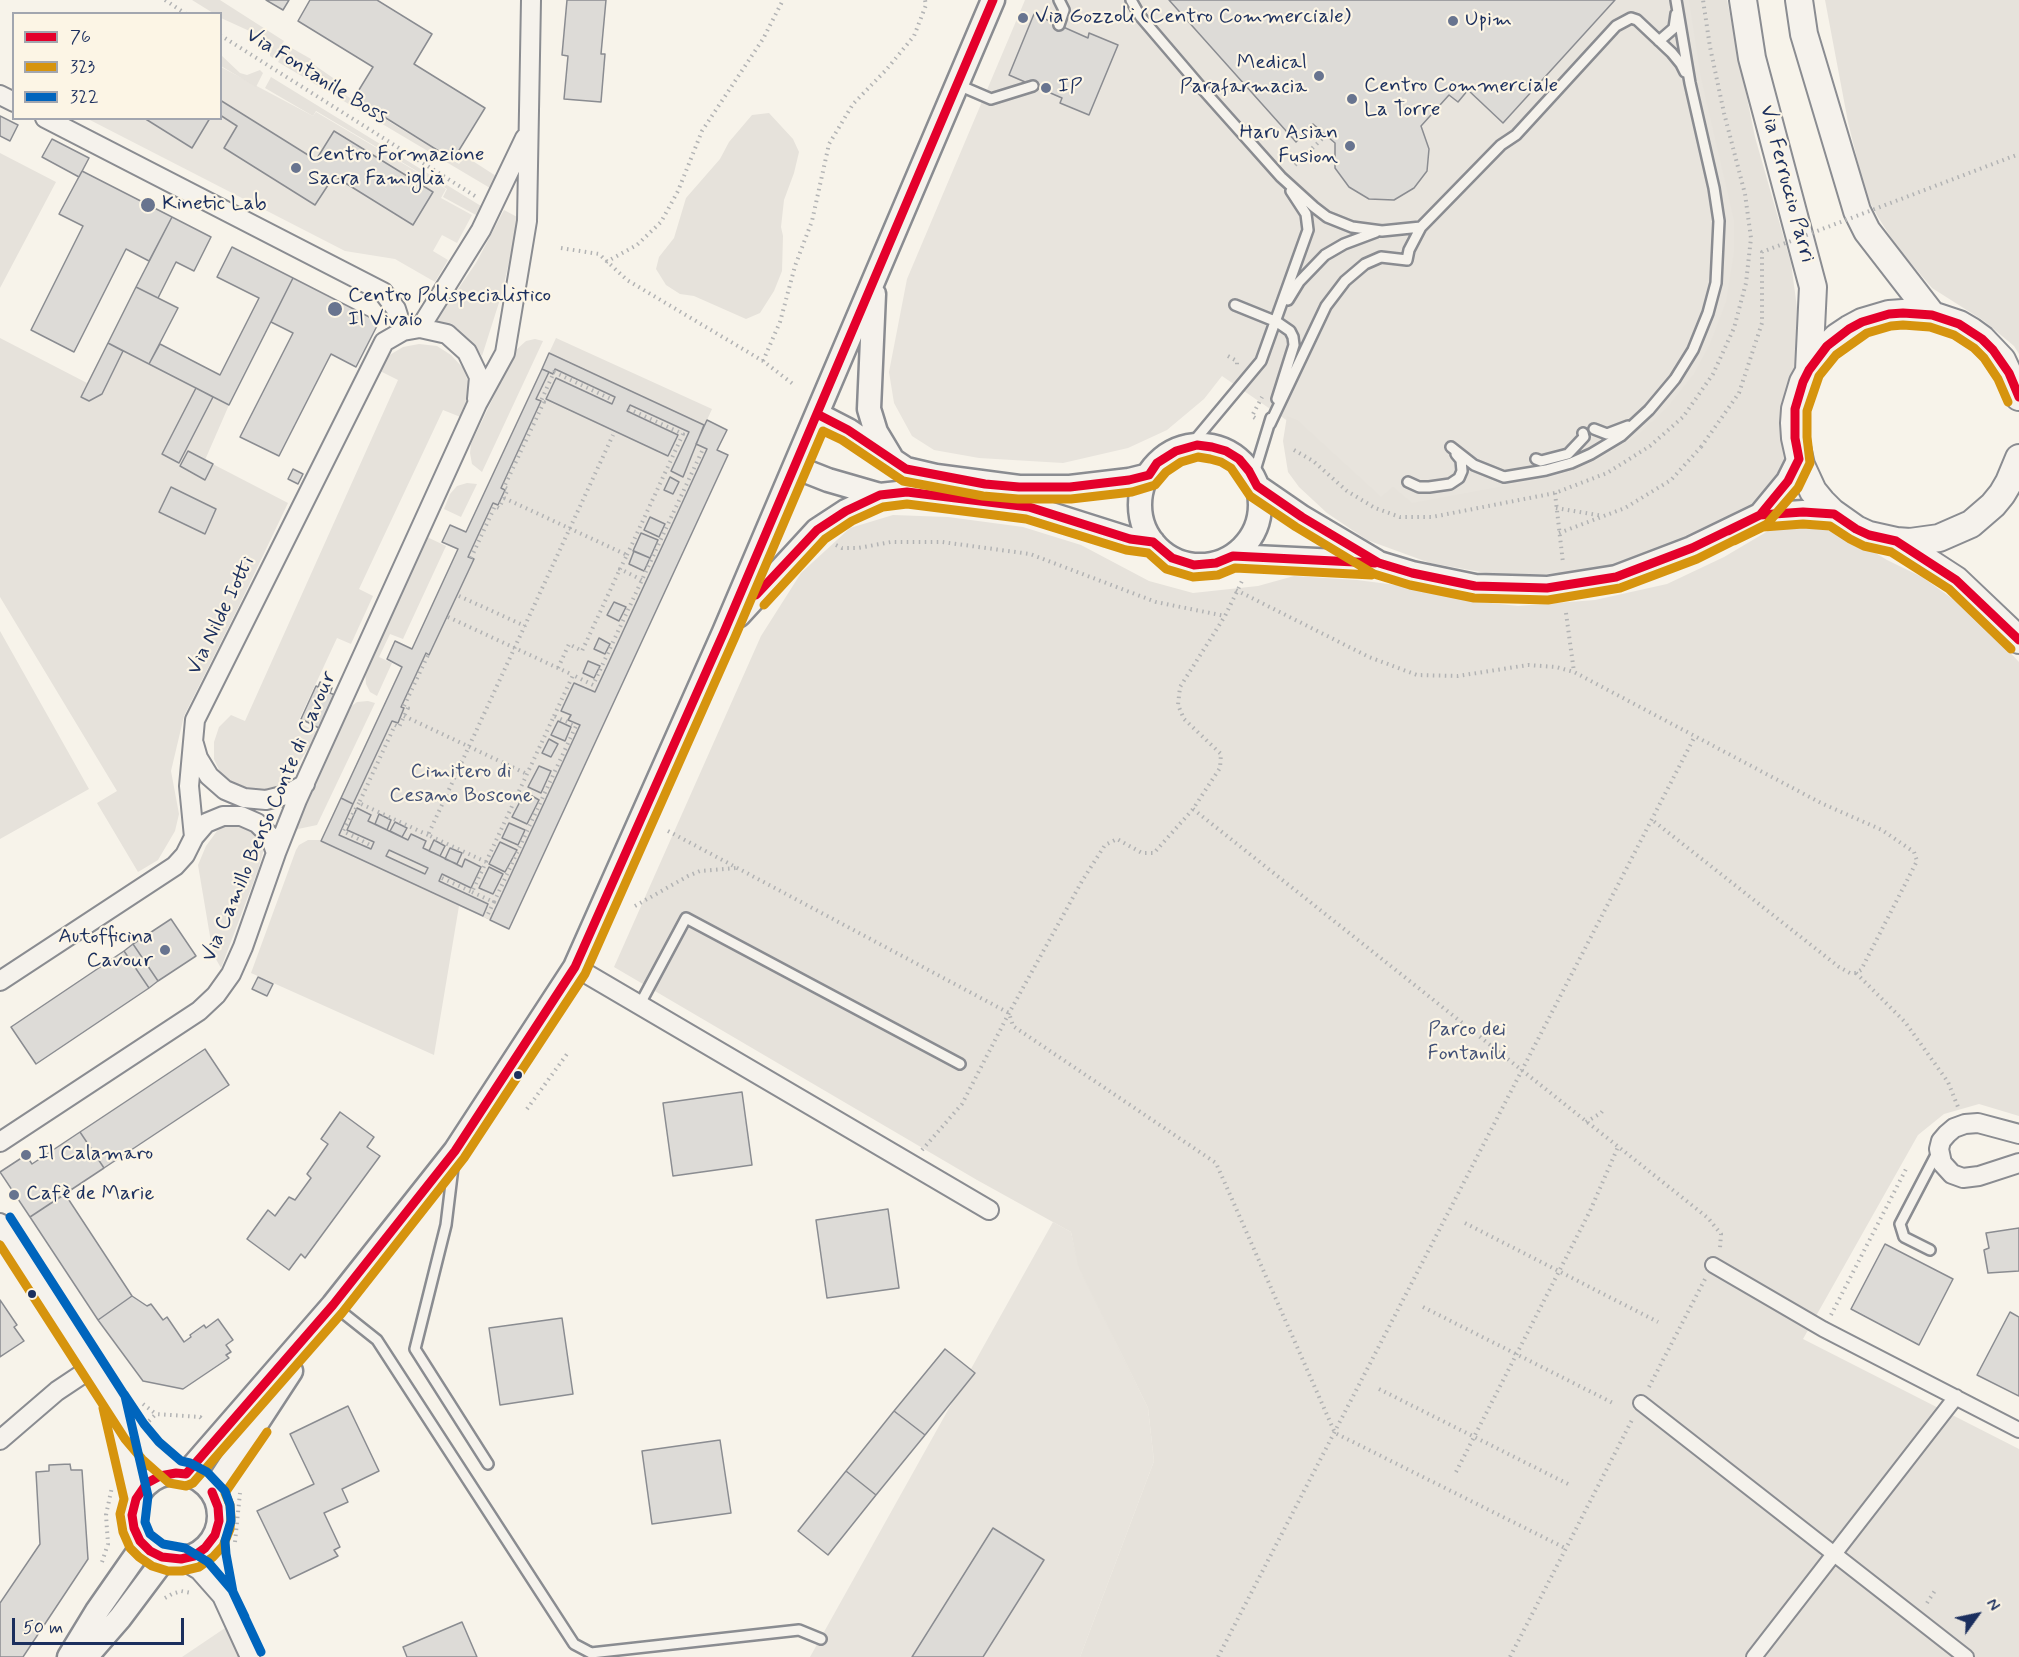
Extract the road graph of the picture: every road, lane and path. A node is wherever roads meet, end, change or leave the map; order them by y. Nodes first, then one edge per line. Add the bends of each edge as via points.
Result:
1 (165, 0) edge
2 (531, 0) edge
3 (783, 0) edge
4 (925, 0) edge
5 (993, 0) edge
6 (1059, 0) edge
7 (1131, 0) edge
8 (1703, 0) edge
9 (1743, 0) edge
10 (1799, 0) edge
11 (1676, 5) edge
12 (183, 12) edge
13 (1059, 25) dead end
14 (222, 36) edge
15 (1659, 41) junction
16 (1690, 83) junction
17 (956, 84) junction
18 (1033, 86) dead end
19 (49, 120) edge
20 (529, 131) junction
21 (1326, 135) dead end
22 (2019, 154) edge
23 (1295, 165) dead end
24 (1281, 177) junction
25 (476, 196) dead end
26 (1421, 227) junction
27 (1382, 231) junction
28 (561, 248) dead end
29 (606, 262) junction
30 (876, 276) junction
31 (1235, 305) dead end
32 (1932, 315) junction
33 (1277, 322) junction
34 (412, 329) junction
35 (764, 361) junction
36 (1809, 370) junction
37 (793, 384) dead end
38 (2019, 397) edge
39 (614, 400) dead end
40 (477, 404) junction
41 (629, 409) dead end
42 (817, 414) junction
43 (1269, 424) junction
44 (1633, 424) junction
45 (1594, 429) dead end
46 (1583, 433) dead end
47 (613, 435) dead end
48 (1190, 446) junction
49 (703, 449) dead end
50 (1294, 450) dead end
51 (1536, 459) dead end
52 (1799, 459) junction
53 (896, 463) junction
54 (795, 467) junction
55 (2018, 467) edge
56 (1149, 475) junction
57 (1255, 481) junction
58 (1408, 482) dead end
59 (1555, 493) junction
60 (880, 495) junction
61 (504, 498) junction
62 (1556, 508) junction
63 (1834, 514) junction
64 (1760, 515) junction
65 (1603, 516) junction
66 (570, 529) junction
67 (1559, 533) junction
68 (828, 540) dead end
69 (1896, 541) junction
70 (1153, 542) junction
71 (627, 555) junction
72 (1233, 556) junction
73 (471, 558) dead end
74 (1379, 563) junction
75 (620, 569) junction
76 (1563, 570) dead end
77 (642, 580) junction
78 (1242, 581) dead end
79 (1236, 590) junction
80 (459, 596) dead end
81 (1566, 613) dead end
82 (1225, 616) junction
83 (448, 617) dead end
84 (525, 627) junction
85 (724, 632) junction
86 (2019, 640) edge
87 (514, 648) junction
88 (428, 655) dead end
89 (558, 668) junction
90 (1574, 672) junction
91 (573, 675) junction
92 (404, 716) junction
93 (554, 716) junction
94 (1695, 736) junction
95 (193, 737) junction
96 (469, 746) junction
97 (527, 774) junction
98 (304, 784) junction
99 (359, 803) junction
100 (1193, 809) junction
101 (1651, 819) junction
102 (668, 831) dead end
103 (428, 835) junction
104 (194, 837) junction
105 (372, 846) dead end
106 (276, 853) junction
107 (486, 862) junction
108 (737, 868) junction
109 (442, 878) dead end
110 (472, 892) junction
111 (494, 902) junction
112 (635, 906) dead end
113 (486, 918) dead end
114 (575, 967) junction
115 (1856, 973) junction
116 (0, 981) edge
117 (640, 1004) junction
118 (1009, 1013) junction
119 (567, 1054) dead end
120 (960, 1065) dead end
121 (1522, 1072) junction
122 (1605, 1108) dead end
123 (527, 1109) dead end
124 (1586, 1122) junction
125 (1965, 1124) junction
126 (2019, 1134) edge
127 (0, 1142) edge
128 (1618, 1147) junction
129 (1939, 1149) junction
130 (455, 1151) junction
131 (2019, 1163) edge
132 (909, 1164) junction
133 (1906, 1169) dead end
134 (989, 1210) dead end
135 (0, 1222) edge
136 (1465, 1223) dead end
137 (1930, 1250) dead end
138 (1713, 1265) junction
139 (1559, 1272) junction
140 (333, 1305) junction
141 (1423, 1307) dead end
142 (1658, 1322) dead end
143 (1823, 1329) junction
144 (1516, 1355) junction
145 (93, 1367) junction
146 (1379, 1389) dead end
147 (1956, 1398) junction
148 (114, 1401) junction
149 (1641, 1402) junction
150 (1615, 1404) dead end
151 (208, 1424) dead end
152 (142, 1427) dead end
153 (2019, 1430) edge
154 (1335, 1433) junction
155 (1474, 1438) junction
156 (0, 1440) edge
157 (488, 1464) dead end
158 (1456, 1472) dead end
159 (181, 1474) junction
160 (112, 1484) dead end
161 (243, 1485) dead end
162 (1572, 1486) dead end
163 (212, 1492) junction
164 (136, 1499) junction
165 (213, 1539) junction
166 (143, 1545) junction
167 (1565, 1548) dead end
168 (235, 1550) dead end
169 (1834, 1555) junction
170 (173, 1559) junction
171 (102, 1564) dead end
172 (195, 1596) dead end
173 (222, 1596) junction
174 (164, 1599) dead end
175 (821, 1639) dead end
176 (69, 1657) edge
177 (86, 1657) edge
178 (250, 1657) edge
179 (1218, 1657) edge
180 (1510, 1657) edge
181 (1754, 1657) edge
182 (1966, 1657) edge

1 - 12 path
2 - 20 street, Via Camillo Benso Conte di Cavour
3 - 29 path via 763,39 702,131 661,222 637,245
4 - 35 path via 914,36 853,104 829,144 812,221
5 - 17 street
6 - 13 lane via 1064,10
7 - 24 lane via 1153,31
8 - 59 path via 1751,238 1746,283 1734,328 1713,375 1683,417 1650,446 1607,472
9 - 36 main road, Via Ferruccio Parri via 1752,58 1813,287
10 - 32 main road via 1803,34 1857,211 1866,231
11 - 15 lane via 1674,28
11 - 16 lane
14 - 25 path, Via Fontanile Boss
15 - 16 lane via 1681,64
15 - 26 lane via 1637,20 1631,18 1616,26 1516,135 1501,144
16 - 44 lane via 1719,221 1716,283 1693,351 1675,379
17 - 18 lane via 991,99
17 - 30 street
19 - 34 street via 383,292
20 - 34 street via 481,230
20 - 40 street, Via Camillo Benso Conte di Cavour via 527,227 505,353
21 - 23 path
22 - 65 path, bridge via 1762,252 1762,323 1739,393 1701,447 1671,480 1625,508
24 - 27 lane via 1327,217 1352,227
24 - 33 lane via 1306,214 1308,230
26 - 27 lane
26 - 43 lane via 1407,260 1381,257 1365,264 1345,281 1326,306
27 - 33 lane via 1325,255 1299,282
28 - 29 path via 599,254
29 - 35 path via 627,280
30 - 42 street
30 - 53 street via 869,409 876,432
31 - 33 lane
32 - 36 main road, Via Ferruccio Parri via 1903,312 1862,322 1827,346
32 - 38 main road, Via Ferruccio Parri via 1959,324 1982,339 2002,360
33 - 43 lane via 1290,332 1294,345
33 - 48 lane via 1261,361
34 - 40 street via 447,334 467,352 479,377
34 - 95 street, Via Nilde Iotti via 384,342 195,720
35 - 37 path
36 - 52 main road, Via Ferruccio Parri via 1795,409
39 - 61 path via 554,372 504,487 508,489
40 - 98 street, Via Camillo Benso Conte di Cavour
41 - 71 path via 683,434
42 - 53 street
42 - 54 street
43 - 57 lane
44 - 45 lane via 1607,434
44 - 58 lane via 1609,445 1581,459 1504,477 1474,465 1451,447 1461,460 1459,478 1429,487
46 - 51 lane via 1584,437 1568,454
47 - 66 path
48 - 56 street via 1163,458
48 - 57 street via 1205,446 1239,459
49 - 77 path
50 - 59 path via 1347,491 1400,517 1432,517
52 - 63 main road, Via Ferruccio Parri via 1814,491
52 - 64 street via 1788,481
53 - 56 street via 936,476 1019,487 1070,488
54 - 60 street
54 - 85 street
55 - 69 main road, Via Ferruccio Parri via 1993,505 1968,526 1939,538
56 - 70 street via 1141,511
57 - 72 street via 1260,506 1256,527
57 - 74 street via 1302,517
59 - 62 path
60 - 70 street via 907,492 1029,507 1130,539
60 - 85 street via 817,530
61 - 66 path
61 - 73 path via 499,508 495,506
62 - 65 path
62 - 67 path
63 - 64 street
63 - 69 main road, Via Ferruccio Parri via 1869,535
64 - 74 street via 1692,548 1616,577 1547,588 1475,586
65 - 67 path
66 - 71 path
66 - 84 path
67 - 76 path
68 - 82 path via 842,548 891,542 942,542 1029,554 1156,602
69 - 86 main road, Via Ferruccio Parri via 1956,580
70 - 72 street via 1166,555 1186,564 1209,565
71 - 75 path
72 - 74 street
75 - 77 path
75 - 89 path via 582,651 569,644
77 - 91 path via 593,685
78 - 79 path
79 - 82 path
79 - 90 path via 1369,657 1417,675 1458,676 1528,665
80 - 84 path
81 - 90 path
82 - 100 path via 1180,687 1178,705 1184,719 1221,754 1220,768
83 - 87 path
84 - 87 path
85 - 114 street
87 - 89 path
87 - 96 path
88 - 92 path via 404,706 408,708
89 - 91 path
90 - 94 path
91 - 93 path
92 - 96 path
92 - 99 path via 399,726 395,725
93 - 97 path
93 - 111 path via 576,726
94 - 101 path
94 - 115 path via 1821,803 1882,830 1914,852 1917,861
95 - 98 street via 198,758 209,776 225,790 244,798 266,800 286,795
95 - 104 street, Via Nilde Iotti via 189,786
96 - 97 path
96 - 103 path
97 - 107 path
98 - 106 street, Via Camillo Benso Conte di Cavour
99 - 103 path
99 - 105 path via 343,831
100 - 118 path via 1154,853 1142,854 1117,838 1105,844
100 - 121 path
101 - 115 path via 1839,966
101 - 121 path
102 - 108 path
103 - 107 path
104 - 106 street via 206,823 223,816 241,816 257,823 270,836
104 - 116 street via 175,866
106 - 127 street, Via Camillo Benso Conte di Cavour via 243,947 216,995 199,1011
107 - 110 path
108 - 112 path via 700,871
108 - 118 path
109 - 110 path
110 - 111 path
111 - 113 path
114 - 117 street
114 - 130 street
115 - 125 path via 1905,1022 1948,1082
117 - 120 lane via 686,918
117 - 132 street
118 - 132 path via 962,1104
118 - 154 path via 1013,1026 1216,1163
119 - 123 path
121 - 124 path
121 - 154 path
122 - 124 path
124 - 128 path
125 - 126 street via 1978,1123
125 - 129 street via 1947,1134
128 - 138 path via 1708,1218 1722,1234
128 - 139 path
129 - 131 street via 1942,1163 1952,1174 1963,1178
129 - 137 lane via 1900,1224 1904,1237
130 - 140 street
130 - 157 lane via 446,1225 415,1349
132 - 134 street
133 - 143 path
135 - 145 street
136 - 139 path
138 - 143 street
138 - 149 path
139 - 142 path
139 - 144 path
140 - 159 street
140 - 163 street
140 - 175 lane via 377,1340 574,1644 591,1653 800,1630
141 - 144 path
143 - 147 street
144 - 150 path
144 - 155 path
145 - 148 street
145 - 156 street via 57,1391
146 - 155 path
147 - 153 street
147 - 169 street
148 - 159 street via 150,1450
148 - 164 street
149 - 169 street
149 - 180 path
151 - 152 path via 200,1417 156,1414
154 - 167 path
154 - 179 path
155 - 158 path
155 - 162 path
159 - 163 street via 200,1481
159 - 164 street via 153,1479
160 - 171 path via 106,1515 108,1544
161 - 168 path via 237,1508
163 - 165 street via 219,1521
164 - 166 street via 133,1524
165 - 170 street via 198,1553
165 - 173 street
166 - 170 street via 153,1553
166 - 176 street
169 - 181 street
169 - 182 street
170 - 173 street via 198,1570
170 - 177 street
172 - 174 path via 181,1591
173 - 178 street

